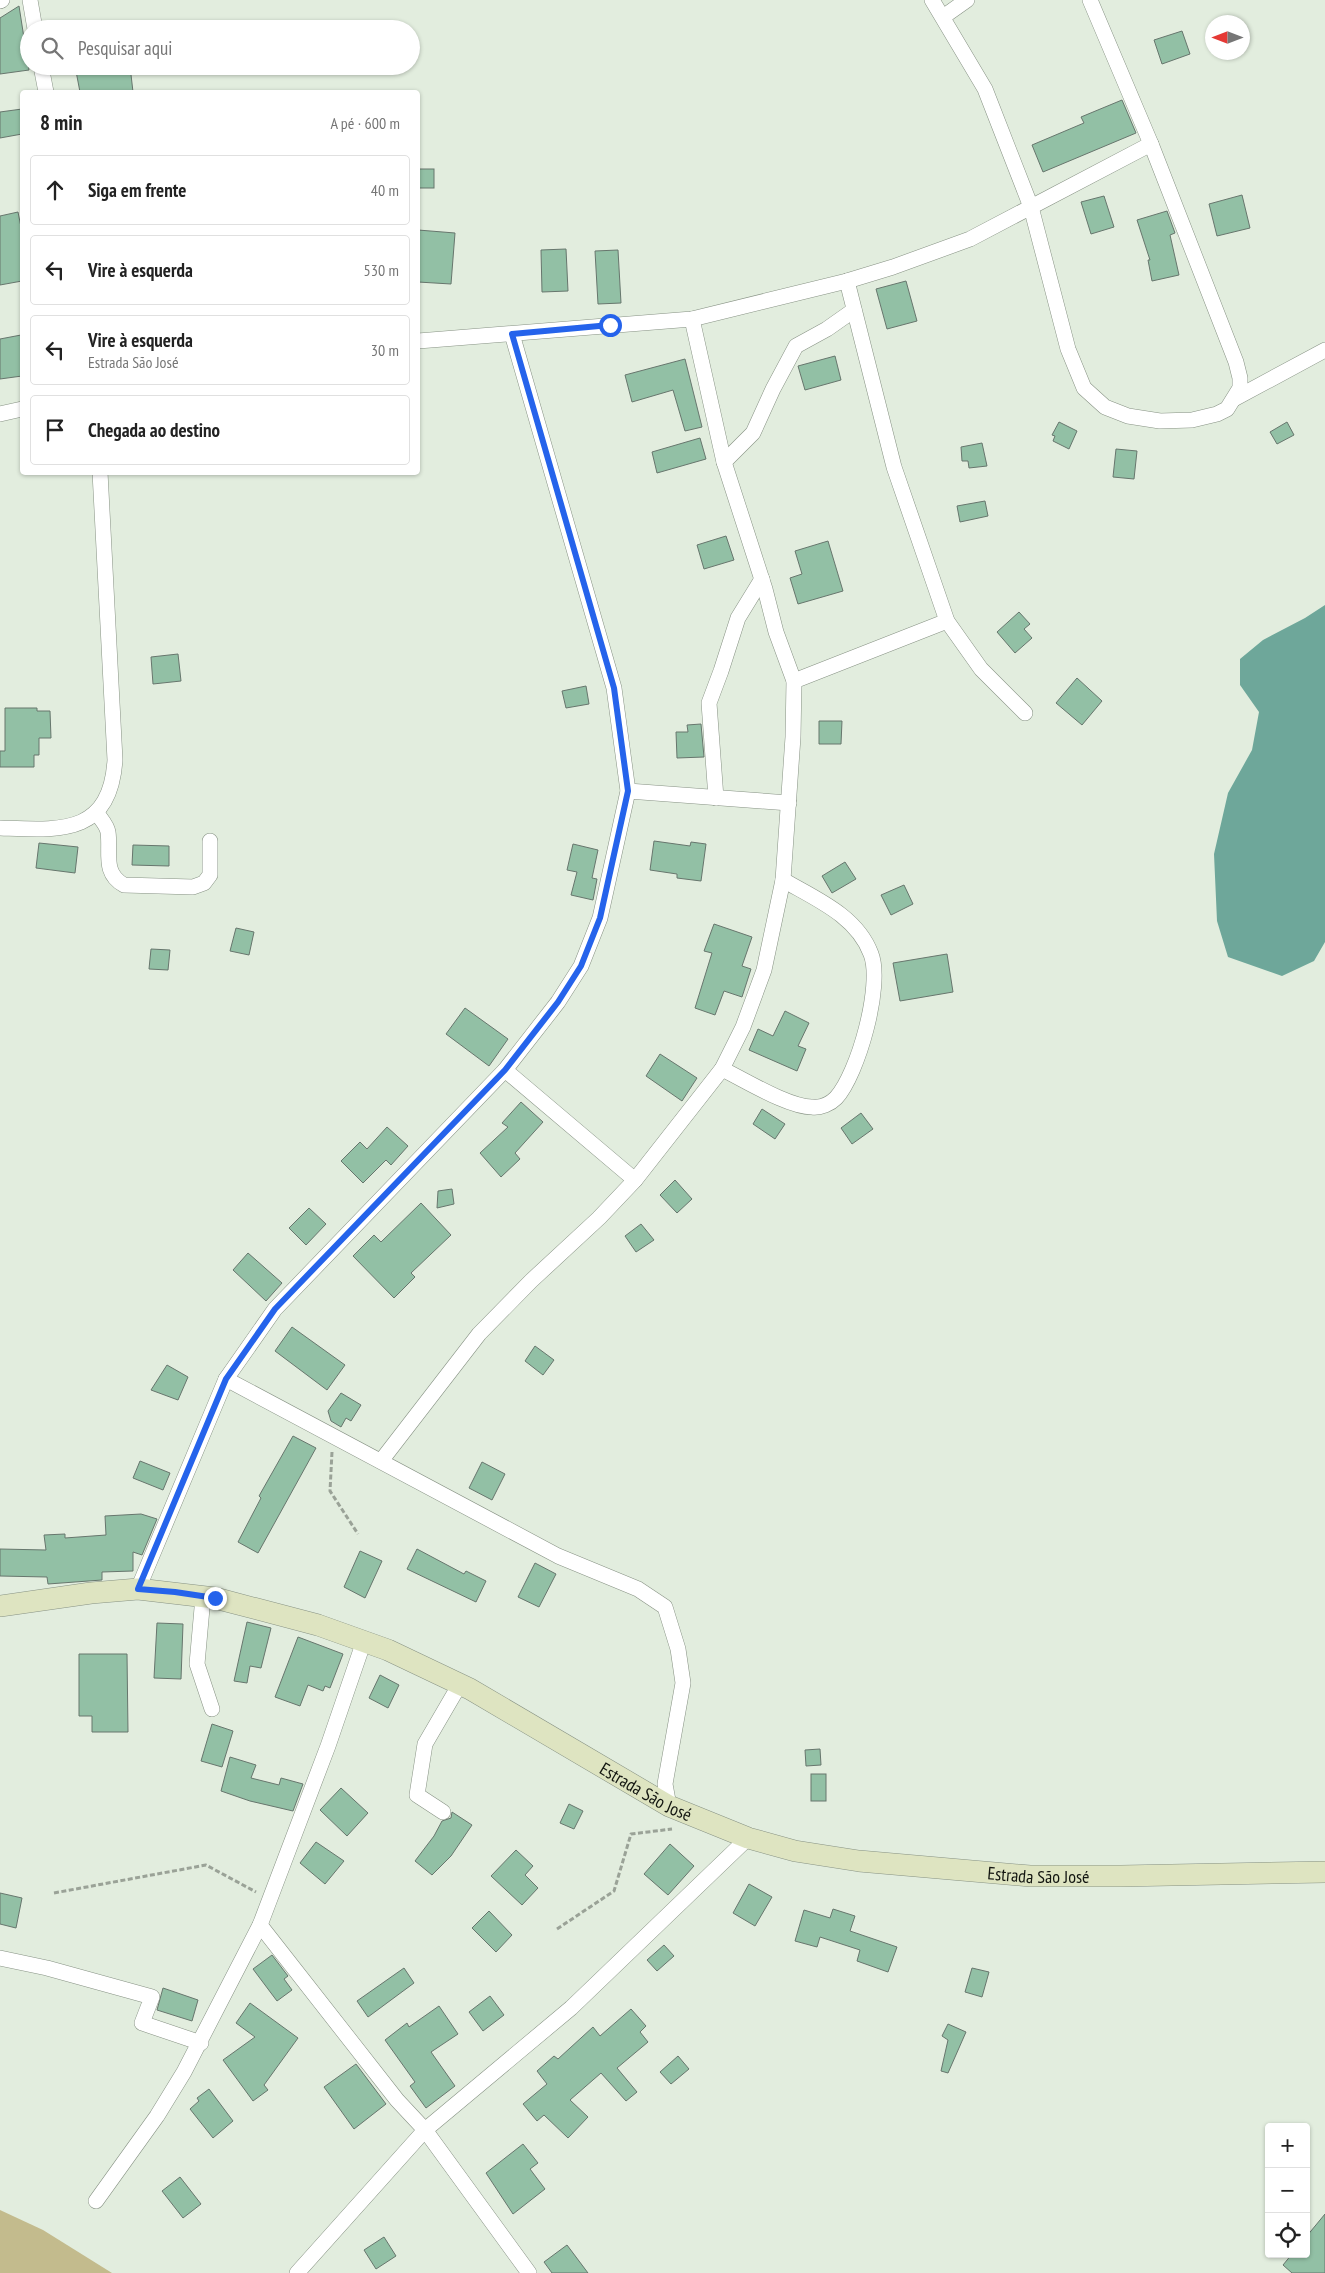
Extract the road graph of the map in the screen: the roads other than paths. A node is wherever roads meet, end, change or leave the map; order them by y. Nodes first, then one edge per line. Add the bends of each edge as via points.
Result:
1 (30, 0) edge
2 (932, 0) edge
3 (967, 0) edge
4 (1090, 0) edge
5 (943, 17) junction
6 (33, 20) edge
7 (43, 75) edge
8 (46, 90) edge
9 (1152, 144) junction
10 (1031, 207) junction
11 (847, 280) junction
12 (854, 310) junction
13 (692, 319) junction
14 (512, 334) junction
15 (420, 340) edge
16 (1325, 350) edge
17 (1234, 399) junction
18 (20, 409) edge
19 (0, 414) edge
20 (724, 462) junction
21 (100, 475) edge
22 (762, 579) junction
23 (947, 621) junction
24 (794, 681) junction
25 (1025, 713) dead end
26 (628, 791) junction
27 (716, 798) junction
28 (789, 803) junction
29 (96, 812) junction
30 (0, 828) edge
31 (210, 841) dead end
32 (783, 880) junction
33 (722, 1069) junction
34 (505, 1070) junction
35 (634, 1180) junction
36 (226, 1379) junction
37 (381, 1461) junction
38 (138, 1589) junction
39 (203, 1597) junction
40 (0, 1606) edge
41 (364, 1641) junction
42 (460, 1684) junction
43 (212, 1709) dead end
44 (668, 1806) junction
45 (443, 1812) dead end
46 (748, 1838) junction
47 (1325, 1872) edge
48 (260, 1925) junction
49 (0, 1958) edge
50 (201, 2043) junction
51 (426, 2130) junction
52 (96, 2201) dead end
53 (297, 2273) edge
54 (529, 2273) edge

1 - 6 street
2 - 5 street
3 - 5 street
4 - 9 street
5 - 10 street via 985,89
7 - 8 street
9 - 10 street
9 - 17 street via 1236,362 1240,383
10 - 11 street via 946,249
10 - 17 street via 1068,349 1084,388 1105,407 1128,416 1160,422 1180,422 1217,414 1227,409
11 - 12 street
11 - 13 street
12 - 20 street via 796,346 753,432
12 - 23 street via 894,467
13 - 14 street
13 - 20 street
14 - 15 street
14 - 26 street via 614,688
16 - 17 street
18 - 19 street
20 - 22 street
21 - 29 street via 115,760 110,792
22 - 24 street via 776,632
22 - 27 street via 738,618 709,703
23 - 24 street
23 - 25 street via 981,668
24 - 28 street
26 - 27 street
26 - 34 street via 600,918 581,966 558,1002
27 - 28 street
28 - 32 street
29 - 30 street via 87,820 66,828
29 - 31 street via 108,830 110,869 114,880 124,884 193,887 204,883 210,875
32 - 33 street via 764,970 743,1027
32 - 33 street via 837,911 852,924 871,953 875,988 850,1077 829,1104 812,1107 776,1096
33 - 35 street
34 - 35 street
34 - 36 street via 275,1309
35 - 37 street via 479,1334
36 - 37 street
36 - 38 street
37 - 44 street via 558,1556 638,1589 665,1607 678,1648 683,1683 665,1784
38 - 39 street, Estrada São José
38 - 40 street, Estrada São José
39 - 41 street, Estrada São José via 318,1625
39 - 43 street via 197,1664
41 - 42 street, Estrada São José
41 - 48 street
42 - 44 street, Estrada São José
42 - 45 street via 425,1744 417,1795
44 - 46 street, Estrada São José
46 - 47 street, Estrada São José via 795,1851 859,1861 1030,1876
46 - 51 street via 571,2008
48 - 50 street
48 - 51 street via 397,2100
49 - 50 street via 152,1997 142,2023
50 - 52 street via 157,2116
51 - 53 street
51 - 54 street

